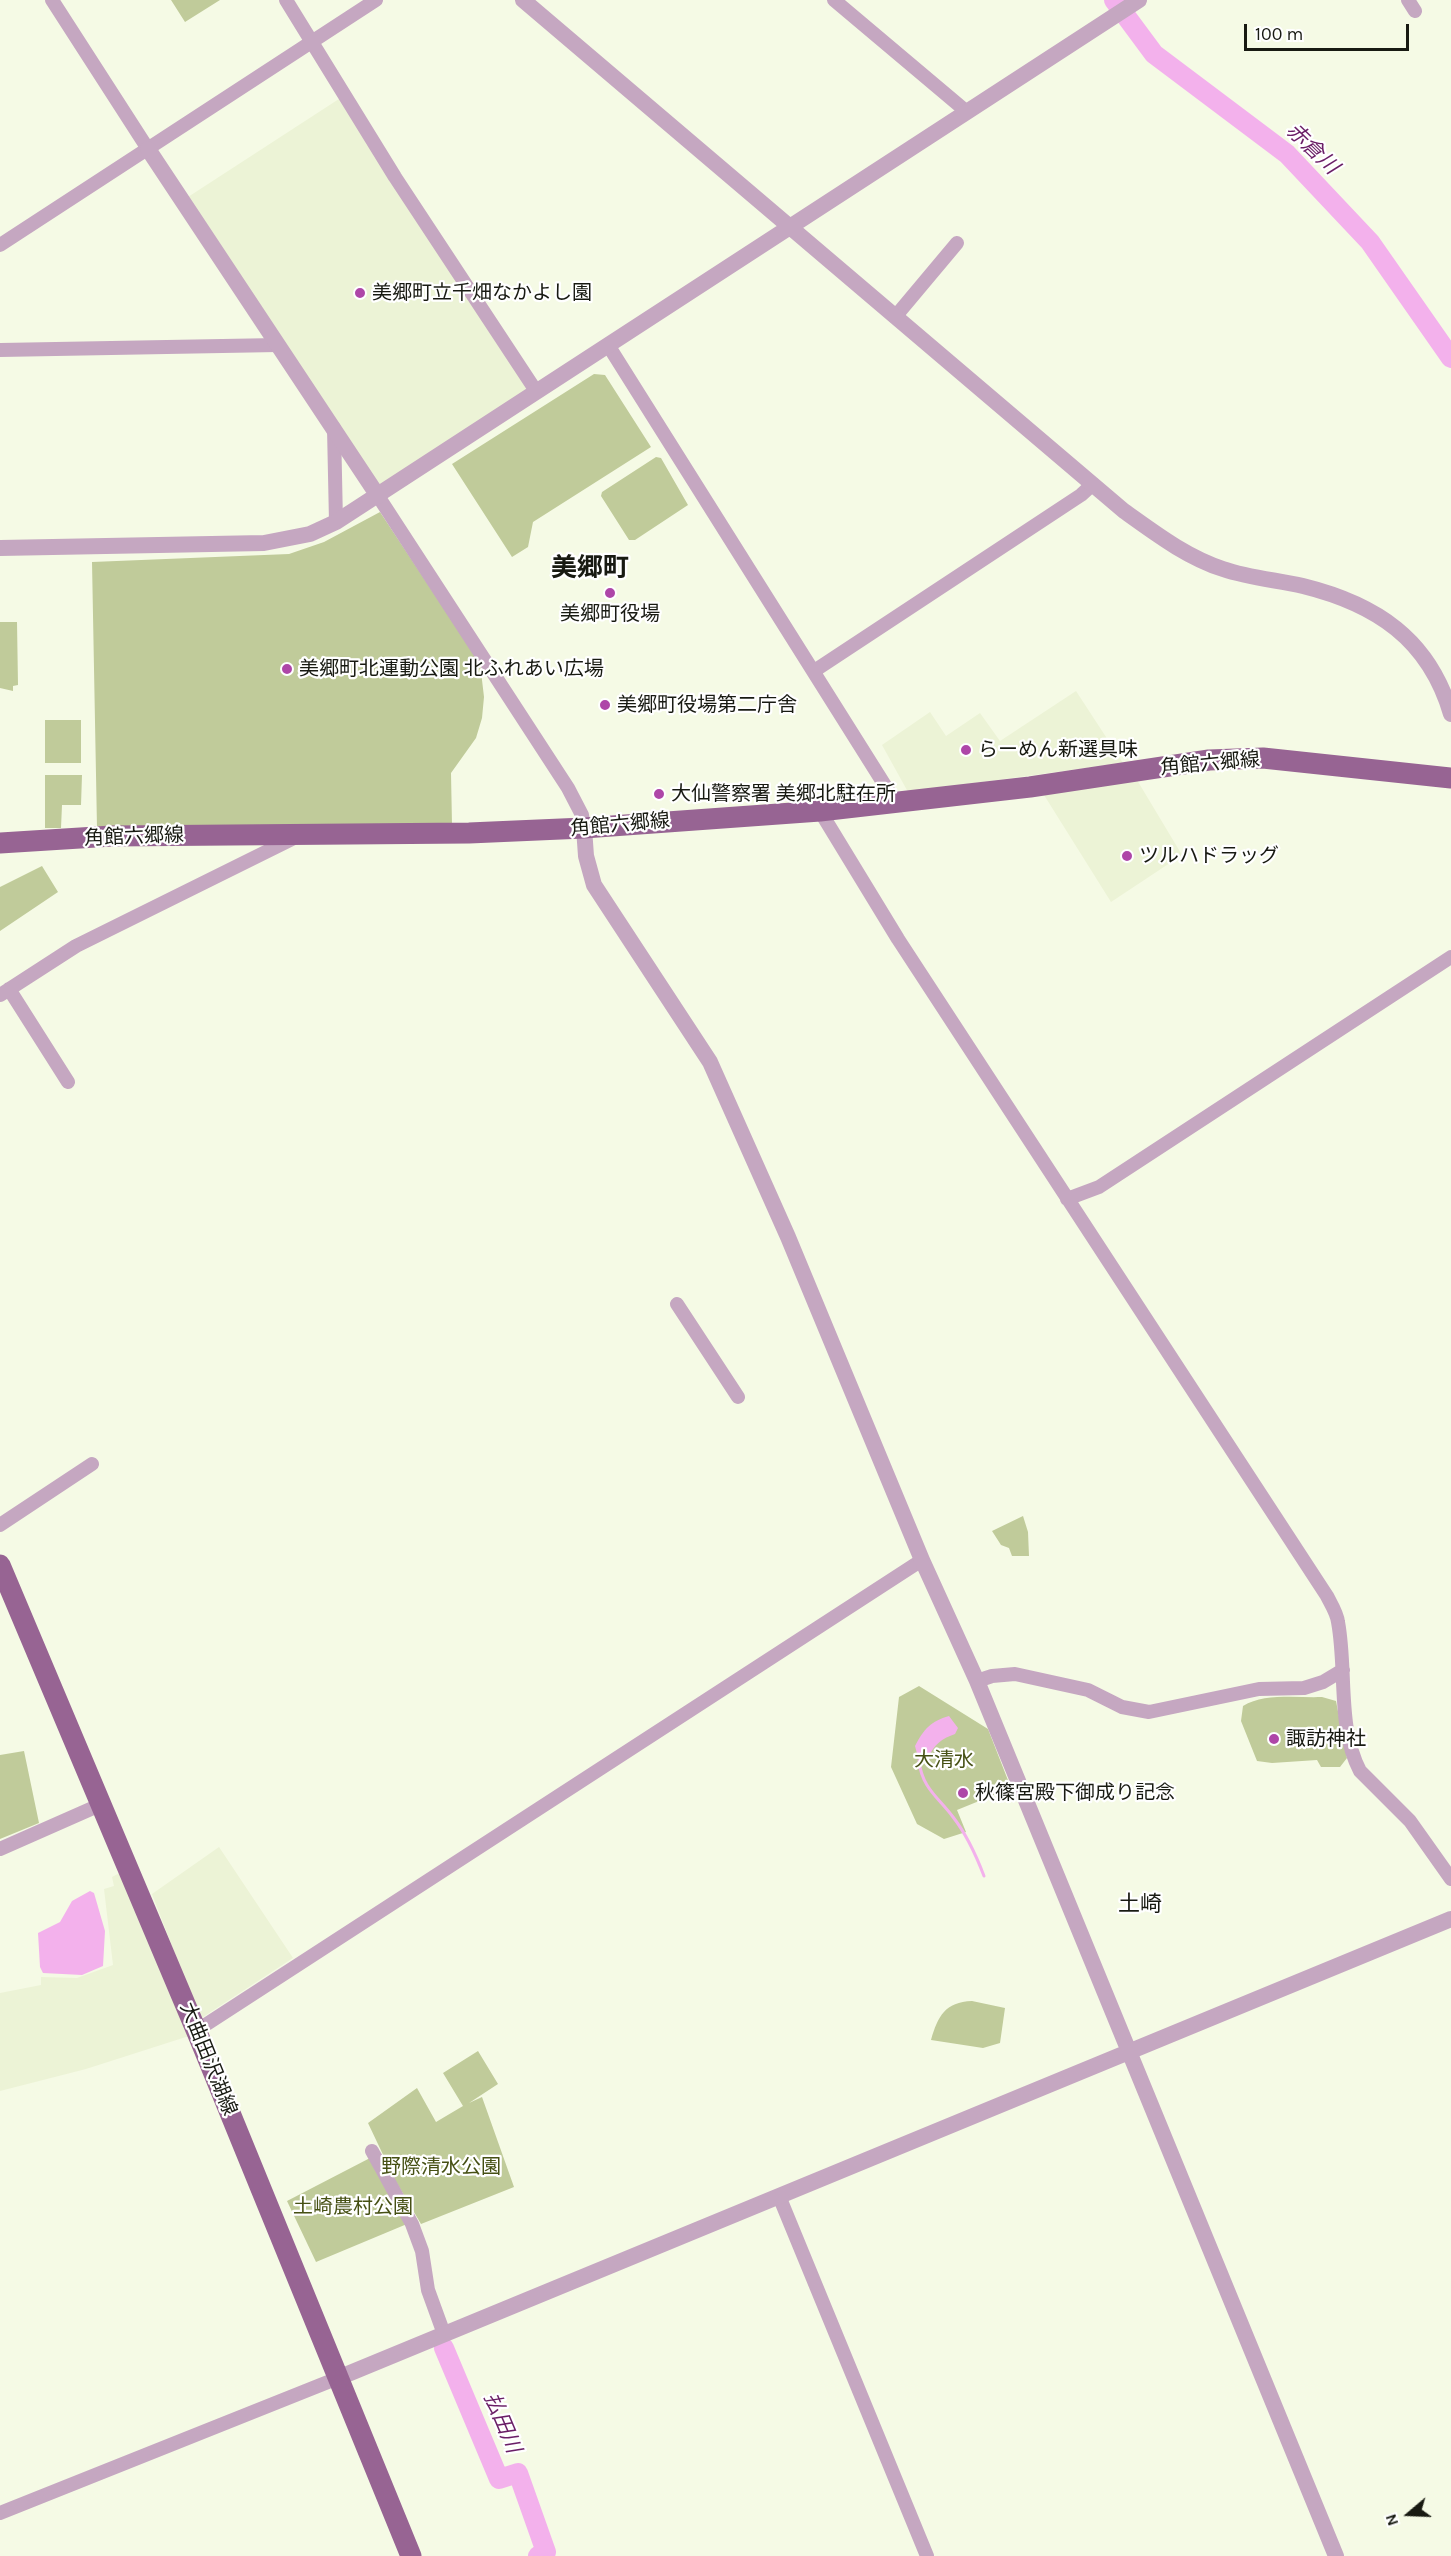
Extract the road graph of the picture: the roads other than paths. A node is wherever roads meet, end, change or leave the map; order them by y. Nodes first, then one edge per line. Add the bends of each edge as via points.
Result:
1 (52, 0) edge
2 (286, 0) edge
3 (376, 0) edge
4 (523, 0) edge
5 (834, 0) edge
6 (1138, 1) edge
7 (313, 41) junction
8 (967, 112) junction
9 (148, 148) junction
10 (790, 228) junction
11 (957, 243) dead end
12 (0, 245) edge
13 (895, 317) junction
14 (278, 345) junction
15 (608, 345) junction
16 (0, 350) edge
17 (536, 391) junction
18 (334, 427) junction
19 (1093, 484) junction
20 (378, 496) junction
21 (336, 522) junction
22 (0, 548) edge
23 (814, 671) junction
24 (1451, 714) edge
25 (1451, 778) edge
26 (896, 803) junction
27 (819, 811) junction
28 (584, 828) junction
29 (302, 834) junction
30 (0, 843) edge
31 (1451, 957) edge
32 (4, 992) edge
33 (68, 1082) dead end
34 (1067, 1199) junction
35 (676, 1304) dead end
36 (738, 1397) dead end
37 (92, 1464) dead end
38 (0, 1525) edge
39 (921, 1560) junction
40 (0, 1564) edge
41 (1343, 1670) junction
42 (977, 1681) junction
43 (102, 1804) junction
44 (0, 1849) edge
45 (1451, 1879) edge
46 (1451, 1919) edge
47 (196, 2031) junction
48 (1129, 2053) junction
49 (372, 2151) dead end
50 (779, 2196) junction
51 (444, 2334) junction
52 (338, 2378) junction
53 (0, 2513) edge
54 (411, 2556) edge
55 (927, 2556) edge
56 (1336, 2556) edge

1 - 9 street
2 - 7 street
3 - 7 street
4 - 10 street
5 - 8 street
6 - 8 street
7 - 9 street
7 - 17 street via 395,177
8 - 10 street
9 - 12 street
9 - 14 street
10 - 13 street
10 - 15 street
11 - 13 street
13 - 19 street
14 - 16 street
14 - 18 street
15 - 17 street
15 - 23 street
17 - 20 street
18 - 20 street
18 - 21 street
19 - 23 street
19 - 24 street via 1124,511 1198,559 1261,580 1302,586 1372,610 1420,652 1436,676
20 - 21 street
20 - 28 street via 568,788
21 - 22 street via 310,534 264,543
23 - 26 street
25 - 26 main road, 角館六郷線 via 1263,758 1209,760
26 - 27 main road, 角館六郷線
27 - 28 main road, 角館六郷線
27 - 34 street
28 - 29 main road, 角館六郷線
28 - 39 street via 594,885 715,1072
29 - 30 main road, 角館六郷線 via 112,836
29 - 32 street via 76,946
31 - 34 street via 1099,1187
32 - 33 street
34 - 41 street via 1327,1596 1338,1619
35 - 36 street
37 - 38 street
39 - 42 street
39 - 47 street
40 - 43 main road, 大曲田沢湖線
41 - 42 street via 1304,1688 1259,1689 1149,1712 1122,1707 1088,1690 1015,1674
41 - 45 street via 1353,1758 1360,1771 1421,1834
42 - 48 street
43 - 44 street
43 - 47 main road, 大曲田沢湖線
46 - 48 street
47 - 52 main road, 大曲田沢湖線
48 - 50 street
48 - 56 street
49 - 51 street via 412,2224 422,2251 428,2290
50 - 51 street
50 - 55 street
51 - 52 street
52 - 53 street
52 - 54 main road, 大曲田沢湖線

